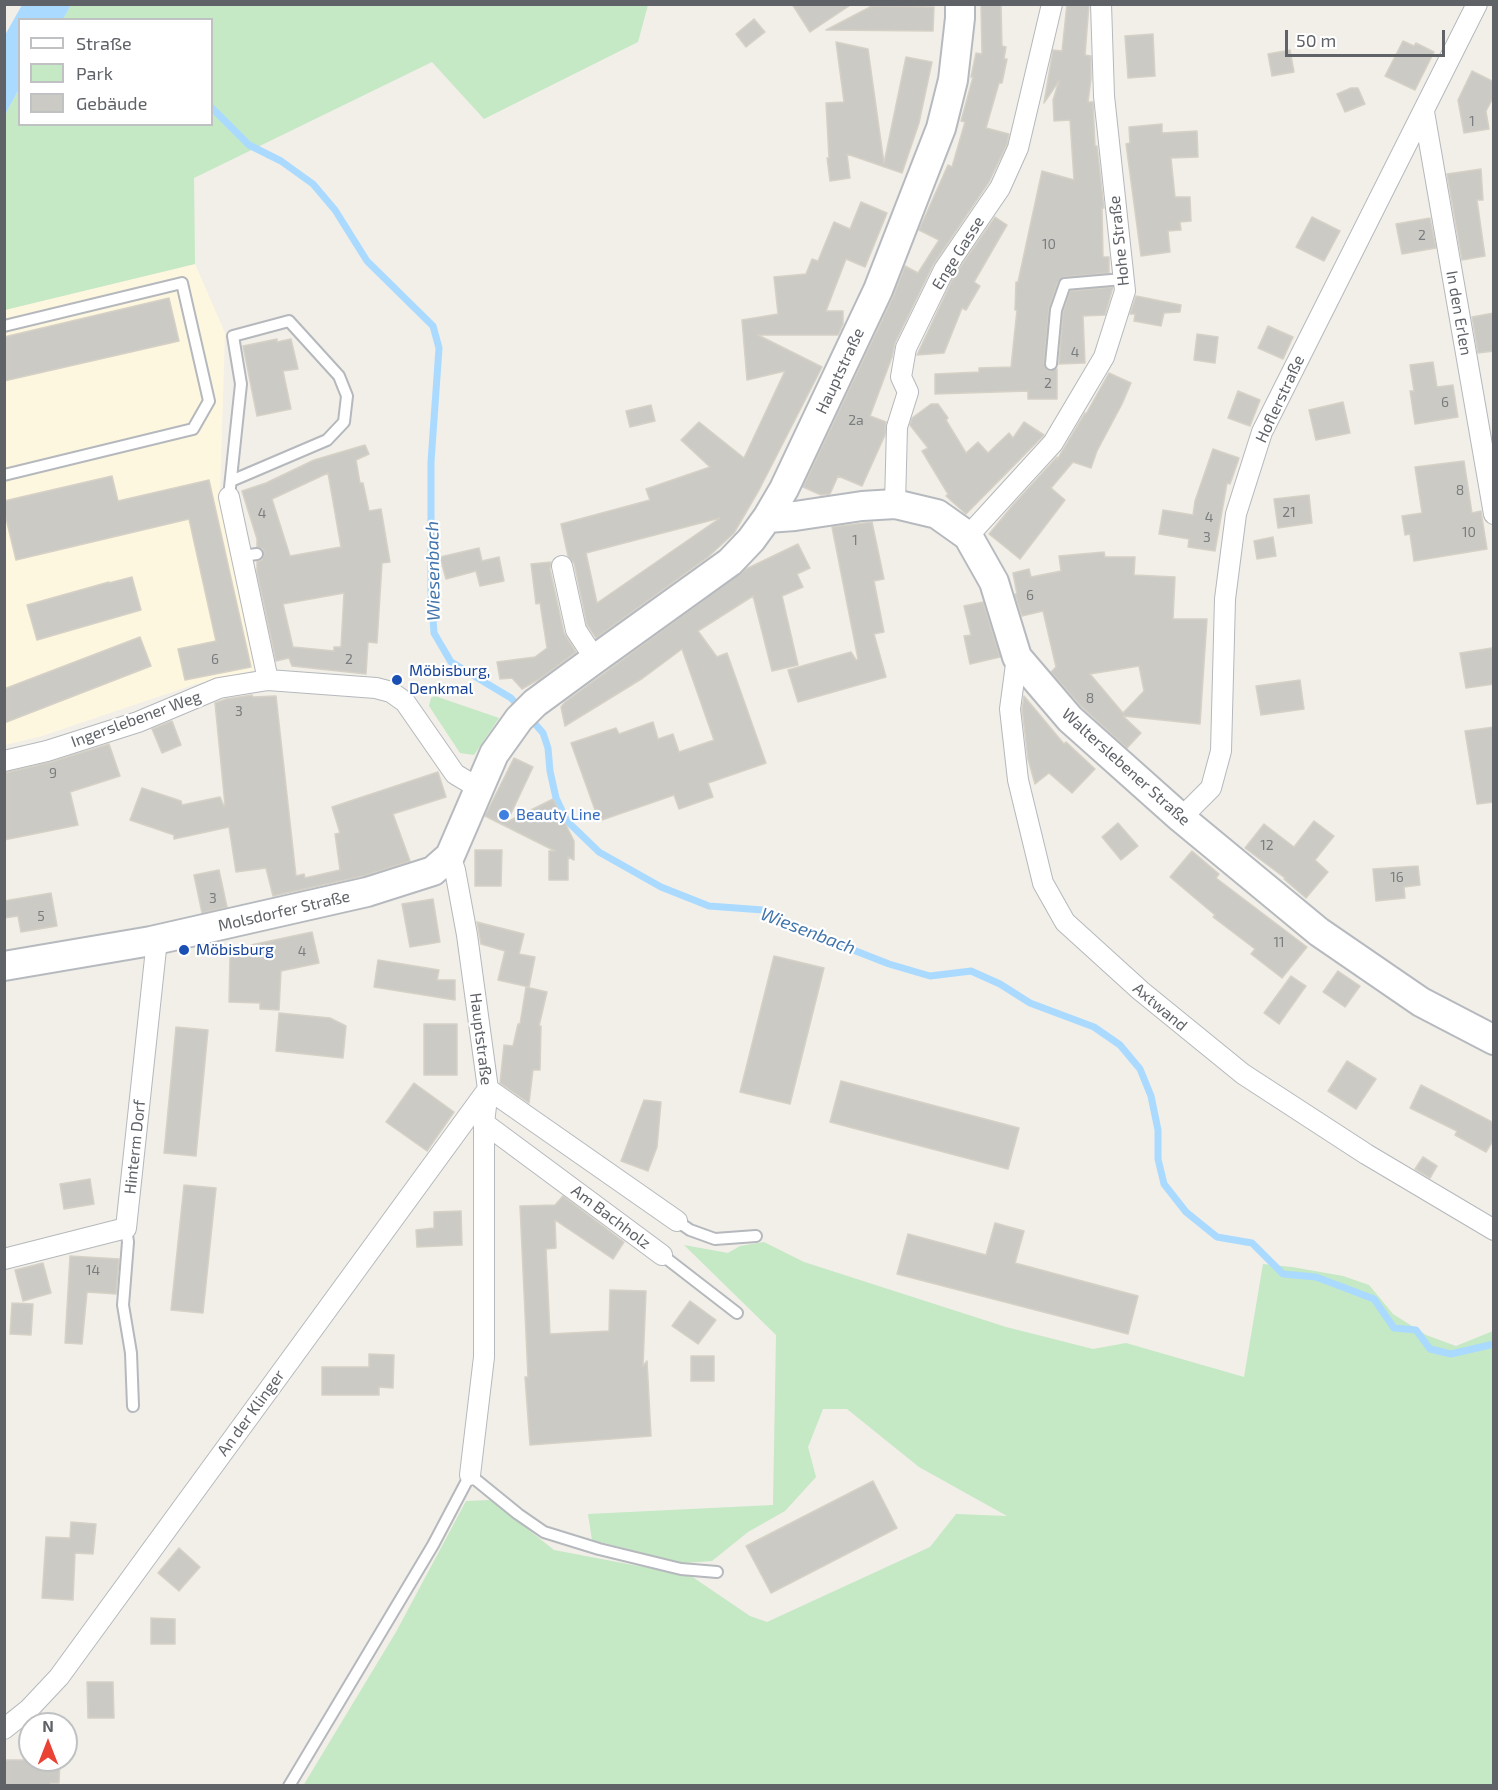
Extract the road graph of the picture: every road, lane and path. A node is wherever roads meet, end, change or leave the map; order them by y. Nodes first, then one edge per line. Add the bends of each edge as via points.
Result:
1 (960, 4) edge
2 (1052, 4) edge
3 (1101, 4) edge
4 (1478, 4) edge
5 (1424, 112) junction
6 (1123, 279) junction
7 (4, 326) edge
8 (1051, 364) dead end
9 (4, 475) edge
10 (230, 489) junction
11 (895, 504) junction
12 (1494, 514) edge
13 (767, 518) junction
14 (968, 536) junction
15 (562, 566) dead end
16 (1017, 657) junction
17 (595, 659) junction
18 (268, 680) junction
19 (4, 761) edge
20 (480, 789) junction
21 (1181, 818) junction
22 (450, 856) junction
23 (151, 941) junction
24 (4, 966) edge
25 (1494, 1040) edge
26 (488, 1089) junction
27 (484, 1123) junction
28 (677, 1221) joint
29 (126, 1228) junction
30 (1494, 1230) edge
31 (756, 1236) dead end
32 (662, 1255) joint
33 (4, 1259) edge
34 (737, 1313) dead end
35 (133, 1406) dead end
36 (470, 1475) junction
37 (717, 1572) dead end
38 (4, 1729) edge
39 (289, 1785) edge

1 - 13 street, Hauptstraße via 953,80 941,128 878,290
2 - 11 street, Enge Gasse via 1018,148 1000,188 944,270 906,348 901,377 908,392 897,427
3 - 6 street, Hohe Straße via 1104,96
4 - 5 street, Hoflerstraße
5 - 12 street, In den Erlen
5 - 21 street, Hoflerstraße via 1262,432 1236,514 1225,599 1221,751 1211,788
6 - 8 lane via 1065,284 1056,310
6 - 14 street, Hohe Straße via 1125,291 1104,357 1053,442
7 - 9 lane via 182,283 209,401 193,429
10 - 10 lane via 241,384 233,336 289,321 339,376 347,396 344,422 327,440
10 - 18 street via 250,555
11 - 13 street, Walterslebener Straße
11 - 14 street, Walterslebener Straße via 937,514
13 - 17 street, Hauptstraße via 730,562
14 - 16 street, Walterslebener Straße via 994,582
15 - 17 street via 576,630
16 - 21 street, Walterslebener Straße via 1070,719
16 - 30 street, Axtwand via 1010,709 1018,780 1044,883 1065,922 1141,991 1243,1074 1366,1154
17 - 20 street, Hauptstraße via 527,711 494,754
18 - 19 street, Ingerslebener Weg via 219,688 138,722 47,752
18 - 20 street, Ingerslebener Weg via 392,692 405,702 455,774
20 - 22 street, Hauptstraße
21 - 25 street, Walterslebener Straße via 1319,932 1421,1002
22 - 23 street, Molsdorfer Straße via 434,871 383,888
22 - 26 street, Hauptstraße via 467,935
23 - 24 street, Molsdorfer Straße
23 - 29 street, Hinterm Dorf via 156,949
26 - 27 street, Hauptstraße
26 - 28 street, Am Bachholz
26 - 38 street, An der Klinger via 59,1677
27 - 32 street, Am Bachholz
27 - 36 street, Hauptstraße via 484,1357
28 - 31 lane, Am Bachholz via 716,1239
29 - 33 street
29 - 35 lane via 123,1305 131,1353
32 - 34 lane, Am Bachholz
36 - 37 lane via 544,1532 599,1550 681,1569
36 - 39 lane via 434,1545

